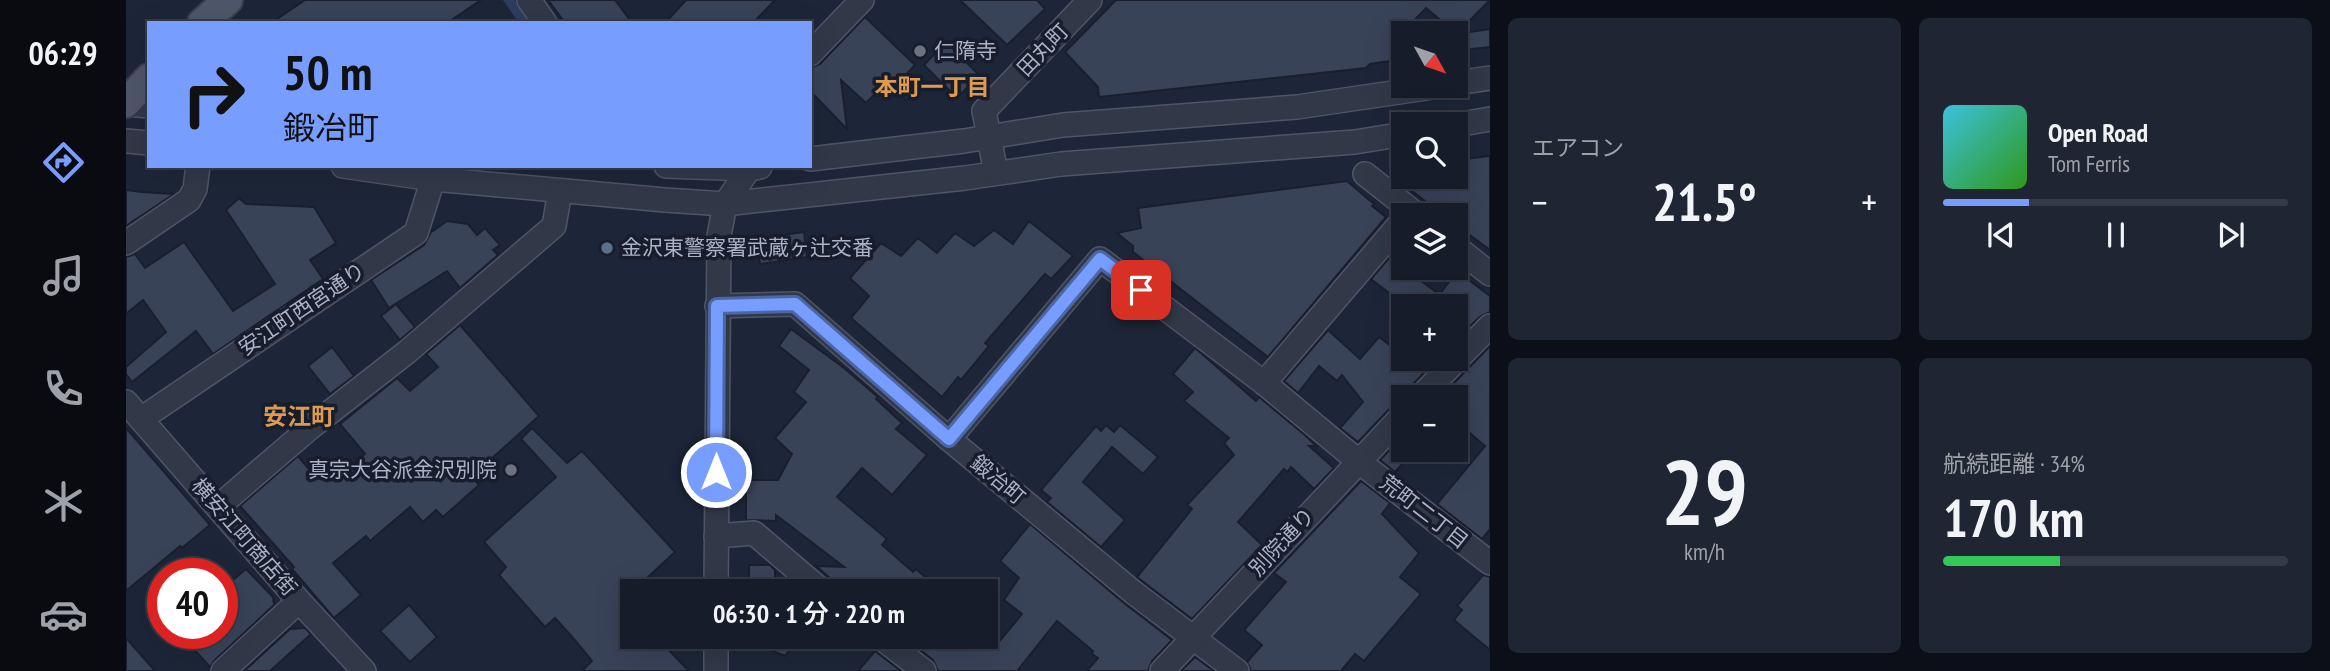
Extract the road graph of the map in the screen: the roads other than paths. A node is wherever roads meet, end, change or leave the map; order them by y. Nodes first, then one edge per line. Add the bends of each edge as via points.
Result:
1 (228, 0) edge
2 (529, 0) edge
3 (862, 0) edge
4 (1090, 0) edge
5 (204, 21) edge
6 (544, 21) edge
7 (812, 52) edge
8 (1490, 78) edge
9 (147, 80) edge
10 (1468, 81) edge
11 (1391, 93) edge
12 (126, 103) edge
13 (147, 106) edge
14 (1490, 119) edge
15 (1468, 123) edge
16 (1391, 136) edge
17 (989, 137) junction
18 (126, 141) edge
19 (147, 143) edge
20 (812, 159) edge
21 (198, 168) edge
22 (357, 168) edge
23 (753, 168) edge
24 (996, 173) junction
25 (1365, 174) dead end
26 (433, 179) junction
27 (560, 191) junction
28 (1396, 203) edge
29 (725, 204) junction
30 (1391, 236) edge
31 (126, 243) edge
32 (1468, 257) edge
33 (1490, 274) edge
34 (717, 306) junction
35 (1490, 326) edge
36 (1264, 383) junction
37 (1432, 385) edge
38 (133, 410) edge
39 (1391, 427) edge
40 (949, 439) junction
41 (1358, 461) junction
42 (219, 506) junction
43 (716, 536) junction
44 (1490, 564) edge
45 (716, 579) edge
46 (809, 579) edge
47 (299, 601) junction
48 (1194, 638) junction
49 (716, 649) edge
50 (896, 649) edge
51 (223, 671) edge
52 (364, 671) edge
53 (716, 671) edge
54 (924, 671) edge
55 (1162, 671) edge
56 (1237, 671) edge

1 - 5 main road
2 - 6 street
3 - 7 street
4 - 17 street, 田丸町 via 984,111
8 - 10 street
9 - 12 main road
11 - 17 street via 1297,107 1063,125
12 - 13 street
14 - 15 street
16 - 24 street
17 - 20 street
17 - 24 street
18 - 19 street
21 - 31 street via 189,200
22 - 26 street
23 - 29 street
24 - 29 street
25 - 28 street
26 - 27 street
26 - 38 street, 安江町西宮通り via 416,233
27 - 29 street
27 - 42 street via 554,226
29 - 34 street
30 - 36 street
32 - 33 street
34 - 40 street, 鍛冶町 via 795,304
34 - 43 street
35 - 37 street
36 - 40 street, 荒町二丁目 via 1100,259
36 - 41 street, 荒町二丁目
38 - 42 street, 横安江町商店街
39 - 41 street, 別院通り
40 - 48 street, 鍛冶町
41 - 44 street, 荒町二丁目
41 - 48 street, 別院通り
42 - 47 street, 横安江町商店街
43 - 45 street
43 - 46 street via 754,533
47 - 51 street
47 - 52 street, 横安江町商店街
48 - 55 street, 別院通り
48 - 56 street, 鍛冶町
49 - 53 street
50 - 54 street

